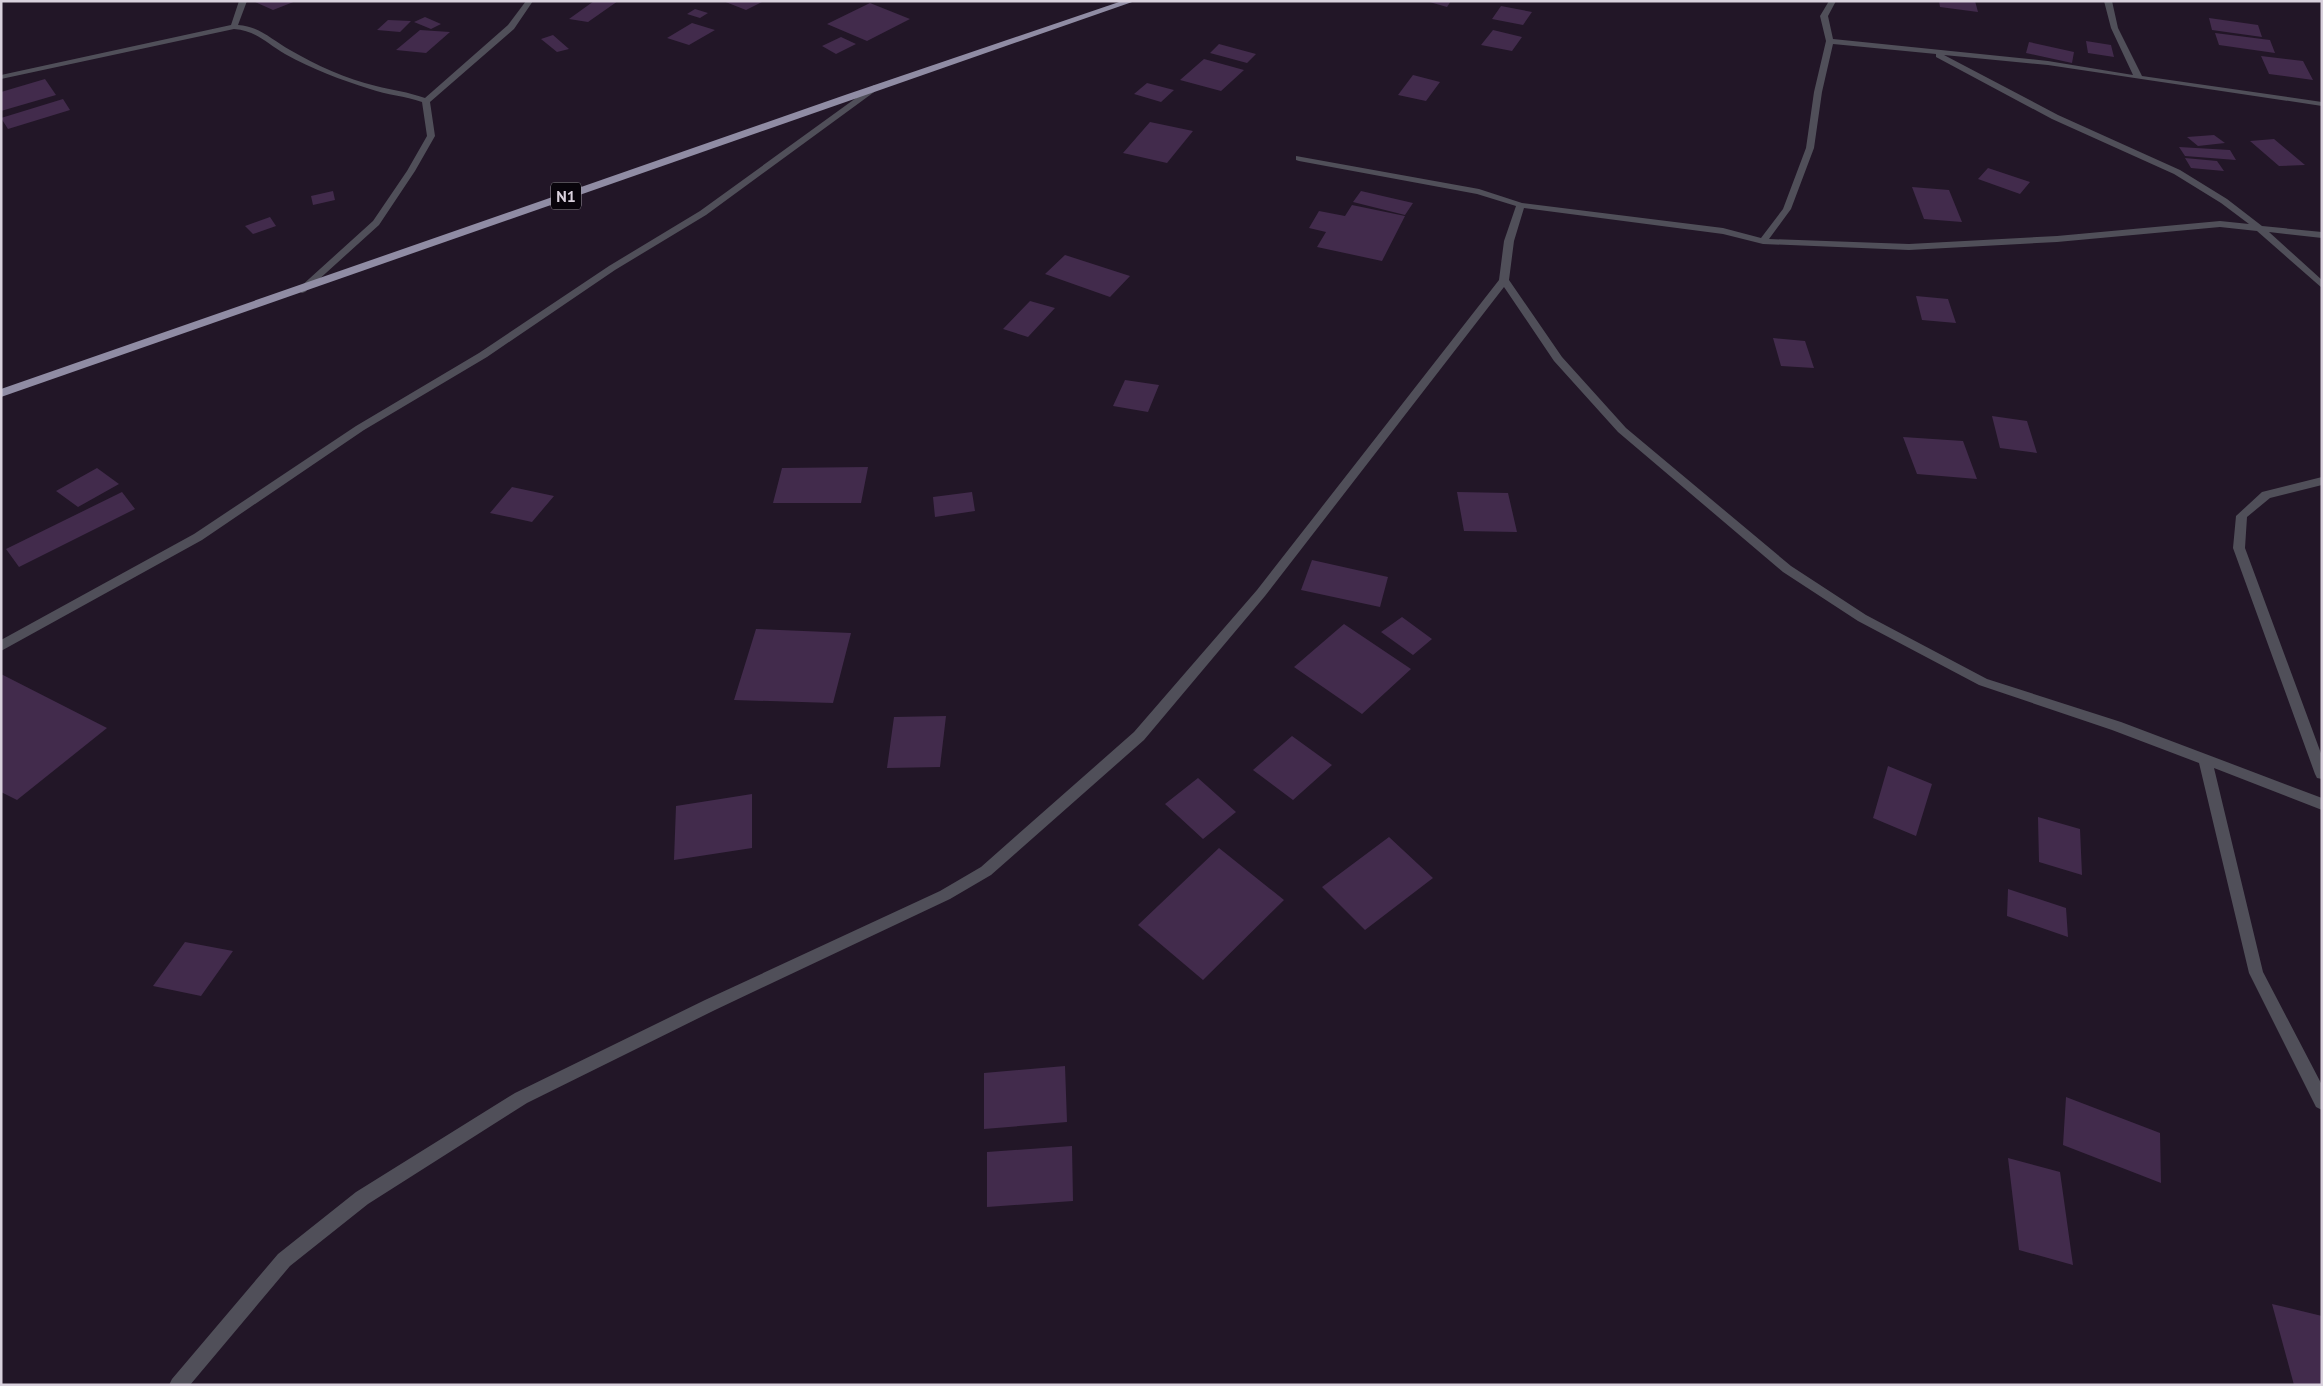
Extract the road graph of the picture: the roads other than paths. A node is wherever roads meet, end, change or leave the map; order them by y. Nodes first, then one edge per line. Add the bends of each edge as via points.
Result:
1 (244, 1) edge
2 (530, 1) edge
3 (1131, 1) edge
4 (1833, 1) edge
5 (2108, 1) edge
6 (234, 27) junction
7 (1830, 41) junction
8 (1932, 51) junction
9 (1, 77) edge
10 (2139, 78) junction
11 (878, 85) junction
12 (426, 101) junction
13 (2322, 104) edge
14 (1299, 158) dead end
15 (1521, 205) junction
16 (2259, 228) junction
17 (2322, 235) edge
18 (1763, 241) junction
19 (1504, 280) junction
20 (2322, 285) edge
21 (302, 290) junction
22 (1, 393) edge
23 (2322, 481) edge
24 (1, 646) edge
25 (2205, 760) junction
26 (2322, 774) edge
27 (2322, 804) edge
28 (2322, 1102) edge
29 (178, 1385) edge

1 - 6 street
2 - 12 street via 511,27
3 - 11 highway, N1
4 - 7 street via 1824,16
5 - 10 street via 2117,33
6 - 9 street
6 - 12 street via 250,28 287,52 328,72
7 - 8 street
7 - 18 street via 1810,148 1787,209
8 - 10 street via 2048,63
8 - 16 street via 2056,117 2177,172 2224,201
10 - 13 street
11 - 21 highway, N1
11 - 24 street via 703,213 612,268 484,355 360,428 198,537
12 - 21 street via 431,136 411,171 376,223
14 - 15 street via 1479,192
15 - 18 street via 1723,231
15 - 19 street via 1509,241
16 - 17 street
16 - 18 street via 2220,224 2057,239 1909,247
16 - 20 street
19 - 25 street via 1558,359 1622,430 1787,569 1862,618 1983,682 2116,726
19 - 29 street via 1260,592 1139,736 986,870 945,895 521,1098 362,1198 284,1260
21 - 22 highway, N1
23 - 26 street via 2266,495 2242,516 2239,548
25 - 27 street
25 - 28 street via 2256,973

